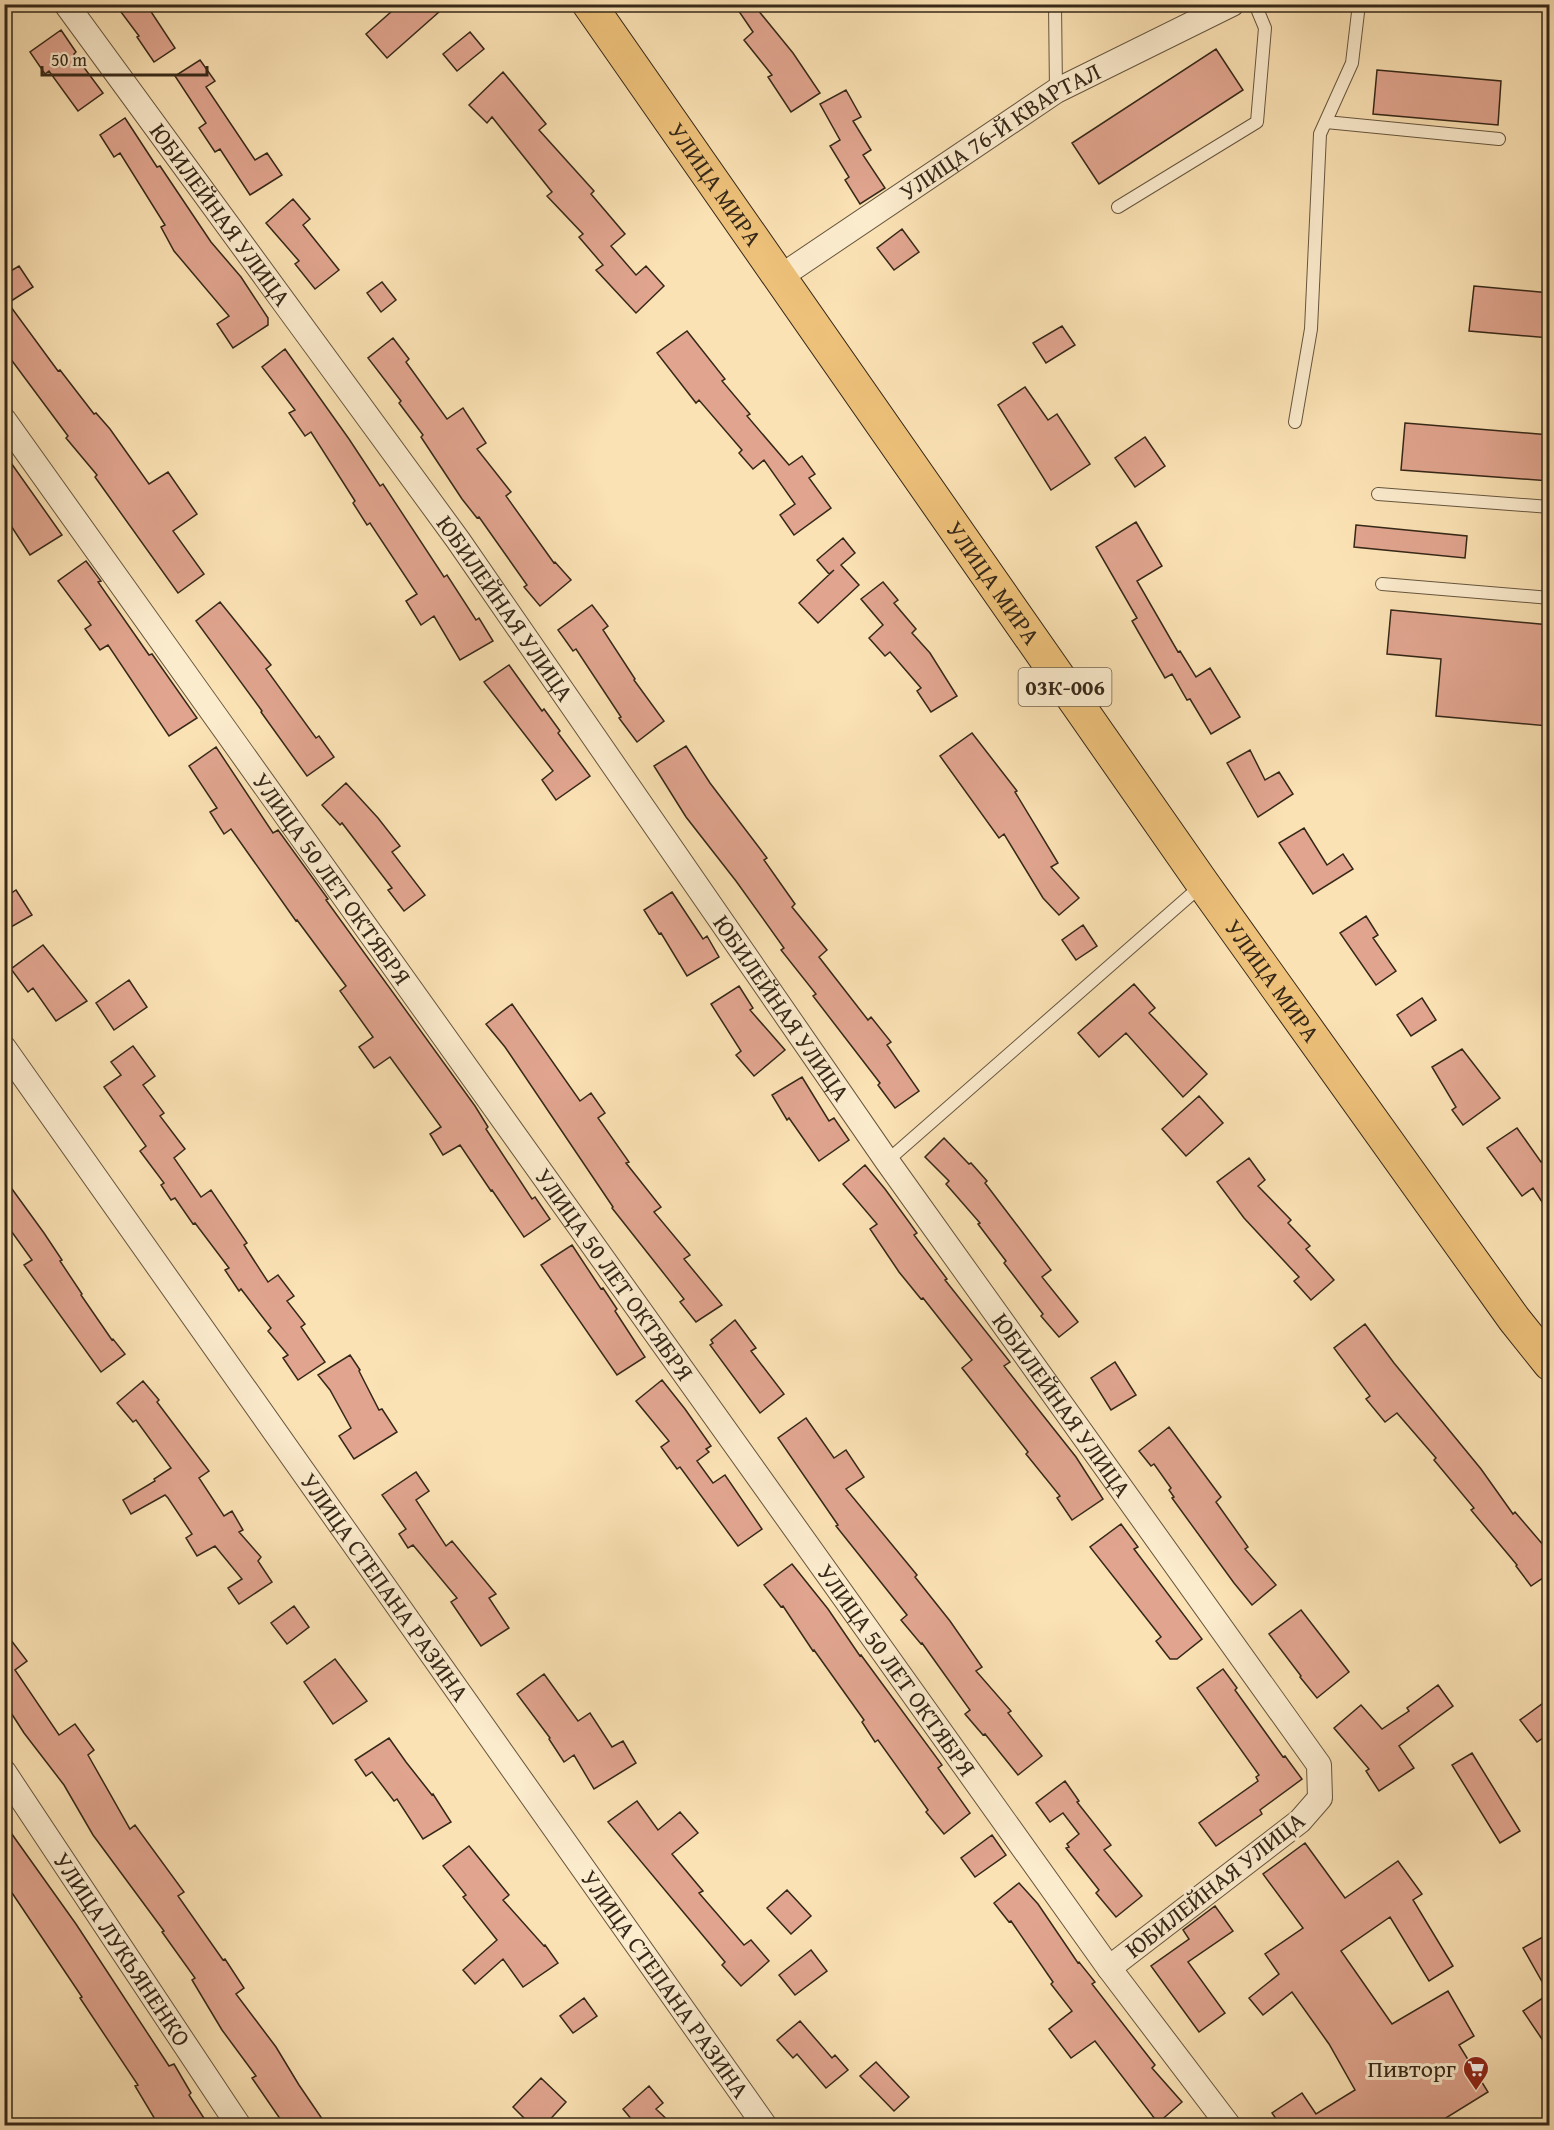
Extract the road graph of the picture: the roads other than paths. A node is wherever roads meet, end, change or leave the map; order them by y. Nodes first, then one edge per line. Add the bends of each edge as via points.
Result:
1 (66, 4) edge
2 (589, 4) edge
3 (1055, 4) edge
4 (1232, 4) edge
5 (1255, 4) edge
6 (1359, 4) edge
7 (1056, 91) junction
8 (1326, 122) junction
9 (1499, 139) dead end
10 (1118, 207) dead end
11 (780, 277) junction
12 (4, 420) edge
13 (1294, 422) dead end
14 (1378, 494) dead end
15 (1550, 507) edge
16 (1382, 584) dead end
17 (1550, 598) edge
18 (1203, 884) junction
19 (4, 1047) edge
20 (887, 1161) junction
21 (1550, 1364) edge
22 (4, 1772) edge
23 (1109, 1968) junction
24 (240, 2126) edge
25 (765, 2126) edge
26 (1229, 2126) edge

1 - 20 street, ЮБИЛЕЙНАЯ УЛИЦА via 458,540
2 - 11 main road, УЛИЦА МИРА / 03К-006
3 - 7 lane
4 - 7 street, УЛИЦА 76-Й КВАРТАЛ
5 - 10 lane via 1265,27 1257,122
6 - 8 lane via 1352,63
7 - 11 street, УЛИЦА 76-Й КВАРТАЛ
8 - 9 lane
8 - 13 lane via 1320,134 1311,329
11 - 18 main road, УЛИЦА МИРА / 03К-006
12 - 23 street, УЛИЦА 50 ЛЕТ ОКТЯБРЯ
14 - 15 lane
16 - 17 lane
18 - 20 lane
18 - 21 main road, УЛИЦА МИРА / 03К-006
19 - 25 street, УЛИЦА СТЕПАНА РАЗИНА
20 - 23 street, ЮБИЛЕЙНАЯ УЛИЦА via 1319,1765 1320,1798 1300,1821
22 - 24 street, УЛИЦА ЛУКЬЯНЕНКО
23 - 26 street, УЛИЦА 50 ЛЕТ ОКТЯБРЯ

